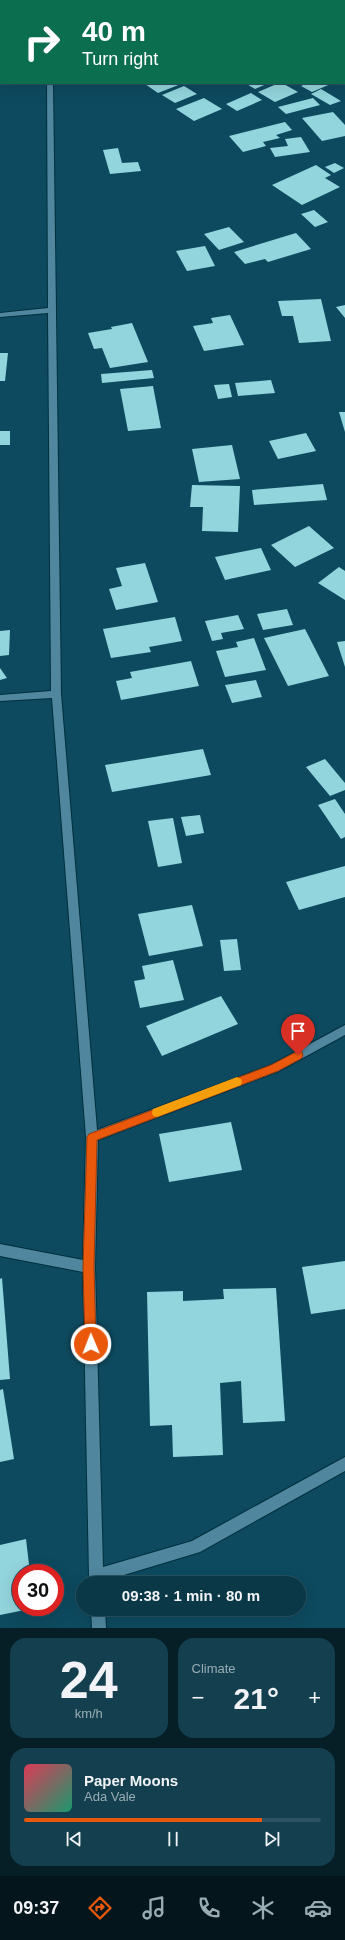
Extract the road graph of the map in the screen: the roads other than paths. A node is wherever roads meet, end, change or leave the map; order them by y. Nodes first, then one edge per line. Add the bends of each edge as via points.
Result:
1 (50, 84) edge
2 (51, 310) junction
3 (0, 315) edge
4 (56, 694) junction
5 (0, 698) edge
6 (345, 1030) edge
7 (92, 1137) junction
8 (0, 1250) edge
9 (89, 1267) junction
10 (345, 1464) edge
11 (97, 1576) edge
12 (109, 1576) edge
13 (98, 1616) edge
14 (99, 1628) edge

1 - 2 street
2 - 3 street
2 - 4 street
4 - 5 street
4 - 7 street
6 - 7 street via 274,1068
7 - 9 street
8 - 9 street
9 - 11 street
10 - 12 street via 195,1547
13 - 14 street

